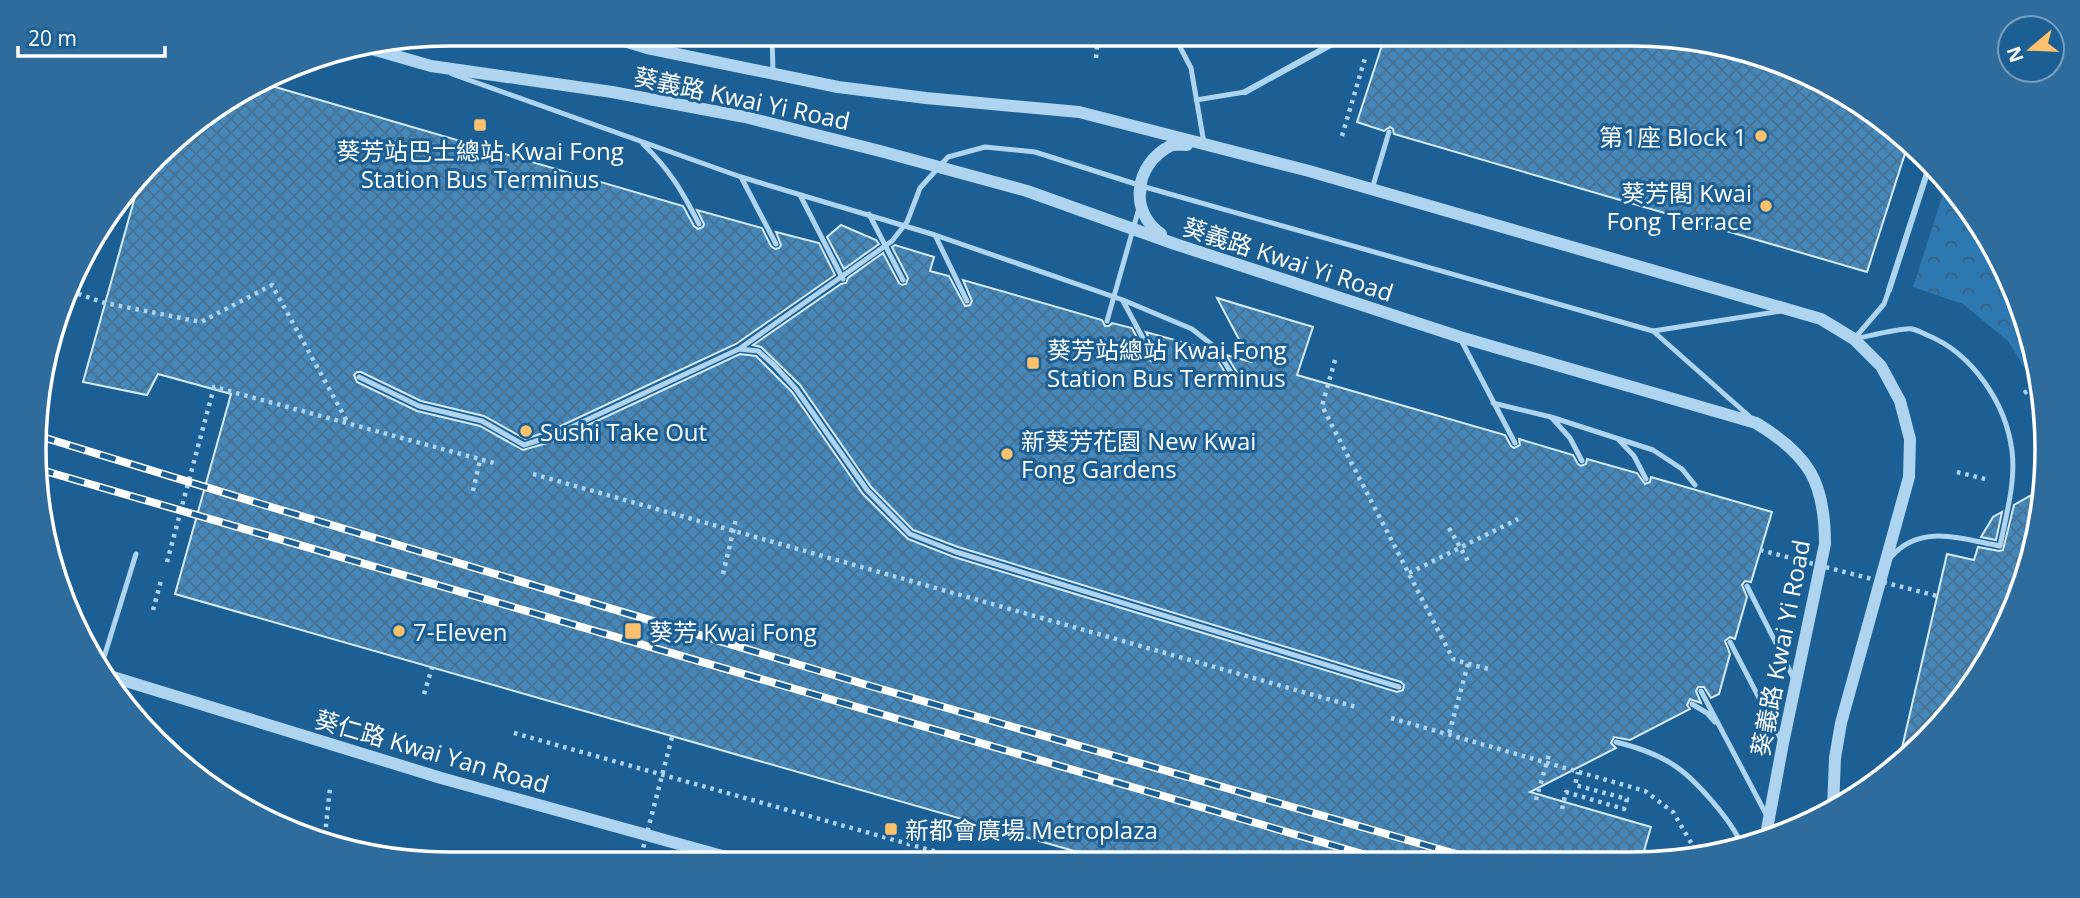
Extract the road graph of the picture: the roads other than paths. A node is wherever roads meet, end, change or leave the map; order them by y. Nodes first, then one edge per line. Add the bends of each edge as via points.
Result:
1 (640, 46) edge
2 (772, 46) edge
3 (1179, 46) dead end
4 (1328, 46) edge
5 (380, 51) edge
6 (431, 66) junction
7 (773, 73) junction
8 (1245, 92) joint
9 (1196, 100) junction
10 (1389, 132) dead end
11 (641, 142) junction
12 (1204, 144) junction
13 (1926, 175) edge
14 (741, 177) junction
15 (1144, 187) junction
16 (1372, 189) junction
17 (800, 194) junction
18 (869, 214) junction
19 (699, 223) dead end
20 (935, 235) junction
21 (776, 244) dead end
22 (1175, 244) junction
23 (843, 279) dead end
24 (902, 280) dead end
25 (1889, 290) joint
26 (1123, 300) junction
27 (967, 301) dead end
28 (1789, 310) junction
29 (1107, 321) dead end
30 (1653, 331) junction
31 (1460, 337) junction
32 (1854, 339) junction
33 (739, 349) junction
34 (1153, 357) dead end
35 (359, 377) dead end
36 (1237, 382) dead end
37 (1493, 402) junction
38 (1551, 417) junction
39 (1756, 423) junction
40 (1616, 437) junction
41 (1515, 443) dead end
42 (1582, 461) dead end
43 (1646, 480) dead end
44 (1695, 485) dead end
45 (136, 554) dead end
46 (1884, 566) junction
47 (1747, 586) dead end
48 (1730, 642) dead end
49 (104, 657) edge
50 (118, 679) edge
51 (1795, 681) junction
52 (1399, 687) dead end
53 (1701, 691) dead end
54 (1692, 704) dead end
55 (1720, 727) junction
56 (1616, 742) dead end
57 (1783, 743) junction
58 (1833, 798) edge
59 (1768, 819) junction
60 (1767, 829) edge
61 (1739, 838) edge
62 (708, 852) edge

1 - 7 street, 葵義路 Kwai Yi Road
2 - 7 lane
3 - 9 lane via 1191,68
4 - 8 street
5 - 6 street, 葵義路 Kwai Yi Road
6 - 11 lane
6 - 22 street, 葵義路 Kwai Yi Road via 745,117 1027,191
7 - 12 street, 葵義路 Kwai Yi Road via 838,87 1079,112
8 - 9 lane
9 - 12 lane
10 - 16 lane
11 - 14 lane
11 - 19 lane via 665,165
12 - 16 street, 葵義路 Kwai Yi Road
12 - 22 street via 1171,145 1146,165 1138,196 1149,226
13 - 25 street
14 - 17 lane
14 - 21 lane
15 - 29 lane, bridge
15 - 30 lane, bridge
15 - 33 lane, bridge via 1035,152 985,147 948,157 920,188 907,222 892,241
16 - 28 street, 葵義路 Kwai Yi Road
17 - 18 lane
17 - 23 lane
18 - 20 lane
18 - 24 lane
20 - 26 lane
20 - 27 lane
22 - 31 street, 葵義路 Kwai Yi Road
25 - 32 lane via 1884,304
26 - 34 lane
26 - 36 lane via 1192,329 1215,346
28 - 30 lane
28 - 32 street, 葵義路 Kwai Yi Road via 1821,319
30 - 39 lane
31 - 37 lane
31 - 39 street, 葵義路 Kwai Yi Road
32 - 46 street, 葵義路 Kwai Yi Road via 1881,366 1900,401 1909,439 1909,477
32 - 46 lane via 1911,329 1942,341 1968,362 1989,388 2012,450 2000,546 1941,536 1916,538
33 - 35 lane, bridge via 524,445 482,421 419,406
33 - 52 lane, bridge via 758,351 796,388 867,490 910,534
37 - 38 lane
37 - 41 lane
38 - 40 lane
38 - 42 lane
39 - 51 street, 葵義路 Kwai Yi Road via 1782,438 1802,459 1825,514 1825,544
40 - 43 lane via 1634,456
40 - 44 lane via 1653,450 1682,469
45 - 49 lane
46 - 58 street, 葵義路 Kwai Yi Road via 1841,723
47 - 51 lane
48 - 57 lane
50 - 62 street, 葵仁路 Kwai Yan Road via 441,778
51 - 57 street, 葵義路 Kwai Yi Road
53 - 55 lane
54 - 55 lane
55 - 59 lane
56 - 61 lane via 1674,765 1706,794
57 - 59 street, 葵義路 Kwai Yi Road
59 - 60 street, 葵義路 Kwai Yi Road

